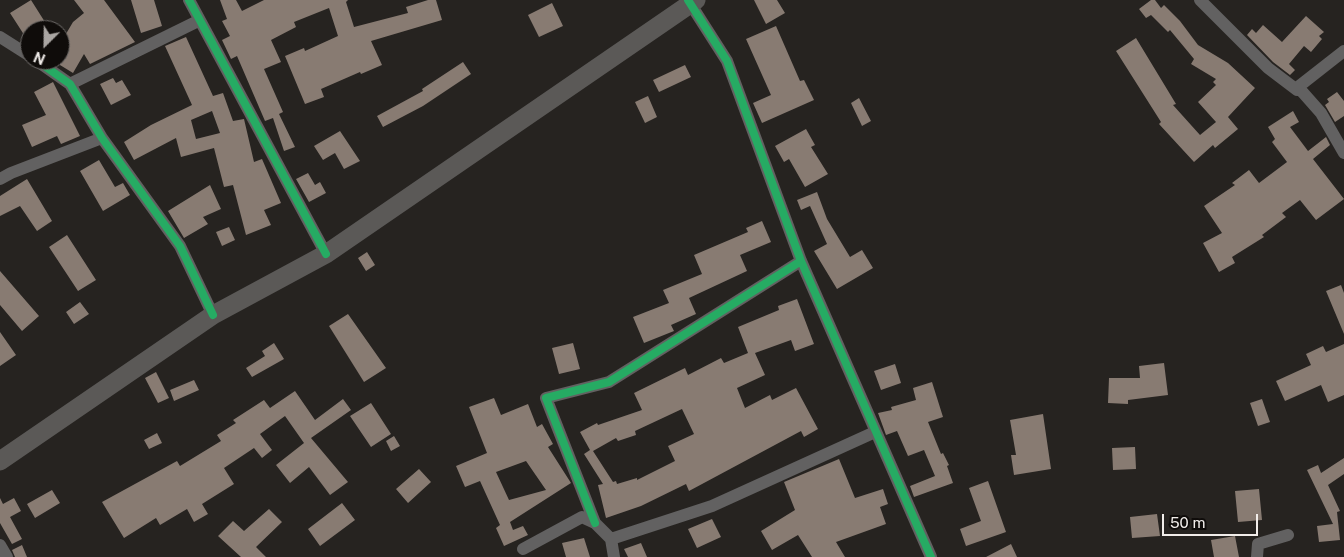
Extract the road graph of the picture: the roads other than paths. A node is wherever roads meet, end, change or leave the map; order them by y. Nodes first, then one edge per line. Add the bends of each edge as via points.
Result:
1 (188, 0) edge
2 (1200, 0) edge
3 (691, 1) edge
4 (198, 21) junction
5 (0, 37) edge
6 (20, 50) edge
7 (1344, 51) edge
8 (50, 70) edge
9 (70, 84) junction
10 (1298, 87) junction
11 (102, 138) junction
12 (1344, 153) edge
13 (0, 179) edge
14 (326, 254) junction
15 (801, 261) junction
16 (213, 316) junction
17 (875, 432) junction
18 (0, 461) edge
19 (595, 523) junction
20 (1288, 536) dead end
21 (611, 540) junction
22 (0, 545) edge
23 (523, 549) dead end
24 (7, 557) edge
25 (614, 557) edge
26 (931, 557) edge
27 (1256, 557) edge

1 - 4 street
2 - 10 street via 1268,68 1297,90
3 - 14 main road
3 - 15 street via 727,61
4 - 9 street
4 - 14 street
5 - 6 street
7 - 10 street
8 - 9 street
9 - 11 street
10 - 12 street via 1321,113
11 - 13 street
11 - 16 street via 180,246
14 - 16 main road
15 - 17 street
15 - 19 street via 609,382 546,398
16 - 18 main road
17 - 21 street via 712,506
17 - 26 street
19 - 21 street
19 - 23 street via 582,517
20 - 27 street via 1258,544
21 - 25 street
22 - 24 street

